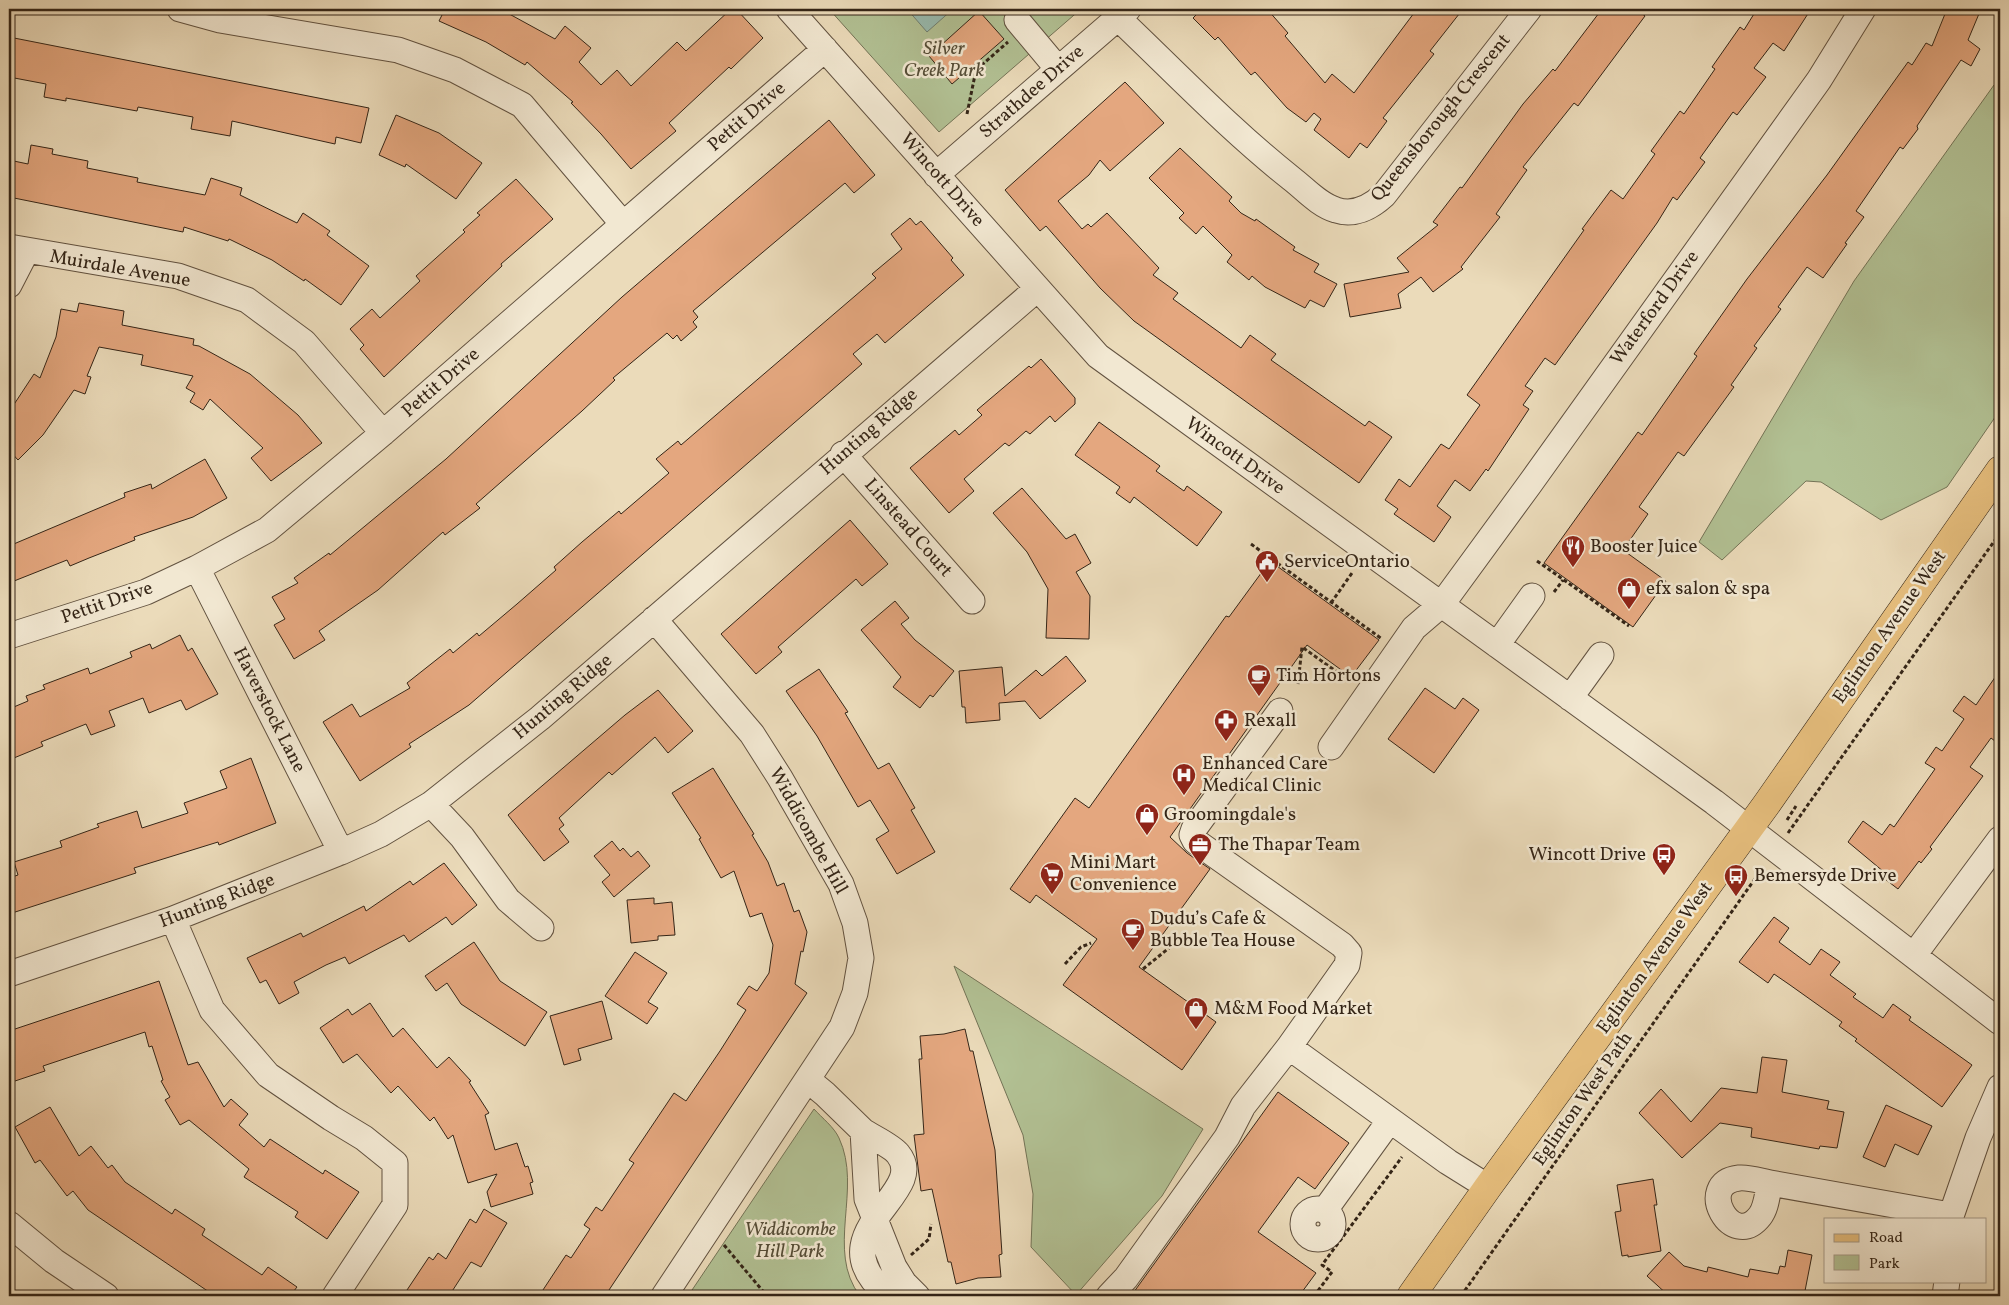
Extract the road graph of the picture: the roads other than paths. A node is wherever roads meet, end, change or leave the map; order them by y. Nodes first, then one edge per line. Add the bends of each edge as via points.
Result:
1 (180, 9) edge
2 (789, 9) edge
3 (1528, 9) edge
4 (1862, 9) edge
5 (1123, 13) edge
6 (1020, 24) road end
7 (825, 49) junction
8 (1058, 69) junction
9 (936, 175) junction
10 (623, 224) junction
11 (17, 249) edge
12 (9, 285) edge
13 (1037, 289) junction
14 (383, 433) junction
15 (843, 454) junction
16 (2000, 470) edge
17 (197, 568) junction
18 (1532, 596) dead end
19 (972, 601) dead end
20 (1442, 604) junction
21 (654, 619) junction
22 (9, 636) edge
23 (1497, 644) junction
24 (1601, 655) dead end
25 (1570, 698) junction
26 (1280, 711) dead end
27 (1331, 747) dead end
28 (431, 804) junction
29 (1748, 830) junction
30 (2000, 839) edge
31 (342, 852) junction
32 (173, 919) junction
33 (541, 928) dead end
34 (1914, 955) junction
35 (9, 974) edge
36 (2000, 1022) edge
37 (1289, 1047) junction
38 (808, 1080) junction
39 (2000, 1087) edge
40 (1390, 1120) junction
41 (863, 1131) junction
42 (1770, 1183) dead end
43 (1488, 1187) junction
44 (1325, 1210) dead end
45 (1950, 1217) edge
46 (875, 1221) junction
47 (9, 1224) edge
48 (1947, 1282) edge
49 (106, 1296) edge
50 (335, 1296) edge
51 (664, 1296) edge
52 (888, 1296) edge
53 (917, 1296) edge
54 (1109, 1296) edge
55 (1412, 1296) edge
56 (1945, 1296) edge

1 - 10 street via 220,20 398,50 454,70 522,105
2 - 7 street, Wincott Drive
3 - 5 street, Queensborough Crescent via 1384,195 1372,206 1353,212 1336,210 1320,201 1256,150
4 - 20 street, Waterford Drive via 1819,80
5 - 8 street, Strathdee Drive
6 - 8 street
7 - 9 street, Wincott Drive
7 - 10 street, Pettit Drive
8 - 9 street, Strathdee Drive
9 - 13 street, Wincott Drive
10 - 14 street, Pettit Drive
11 - 12 street
11 - 14 street, Muirdale Avenue via 178,276 247,300 304,342
13 - 15 street, Hunting Ridge
13 - 20 street, Wincott Drive via 1098,356
14 - 17 street, Pettit Drive via 267,530
15 - 19 street, Linstead Court
15 - 21 street, Hunting Ridge
16 - 29 main road, Eglinton Avenue West
17 - 22 street, Pettit Drive via 146,592
17 - 31 street, Haverstock Lane
18 - 23 street
20 - 23 street, Wincott Drive
20 - 27 street, Waterford Drive via 1414,628
21 - 28 street, Hunting Ridge via 540,718
21 - 38 street, Widdicombe Hill via 752,734 841,884 855,924 860,958 854,993 842,1027
23 - 25 street, Wincott Drive
24 - 25 street
25 - 29 street, Wincott Drive
26 - 37 street via 1192,835 1349,953 1347,966
28 - 31 street, Hunting Ridge via 381,834
28 - 33 street via 462,838 508,900
29 - 34 street
29 - 43 main road, Eglinton Avenue West
30 - 34 street
31 - 32 street, Hunting Ridge
32 - 35 street, Hunting Ridge
32 - 50 street via 212,1010 268,1075 364,1138 395,1163 395,1205
34 - 36 street
37 - 40 street
37 - 54 street via 1243,1106 1227,1137 1126,1278
38 - 41 street
38 - 51 street, Widdicombe Hill
39 - 45 street
40 - 43 street
40 - 44 street
41 - 46 street via 867,1199
41 - 46 street via 898,1154 904,1170 899,1187
42 - 45 street
43 - 55 main road, Eglinton Avenue West
46 - 52 street via 863,1240 861,1258 879,1288
46 - 53 street via 904,1284
47 - 49 street via 54,1261
48 - 56 street

